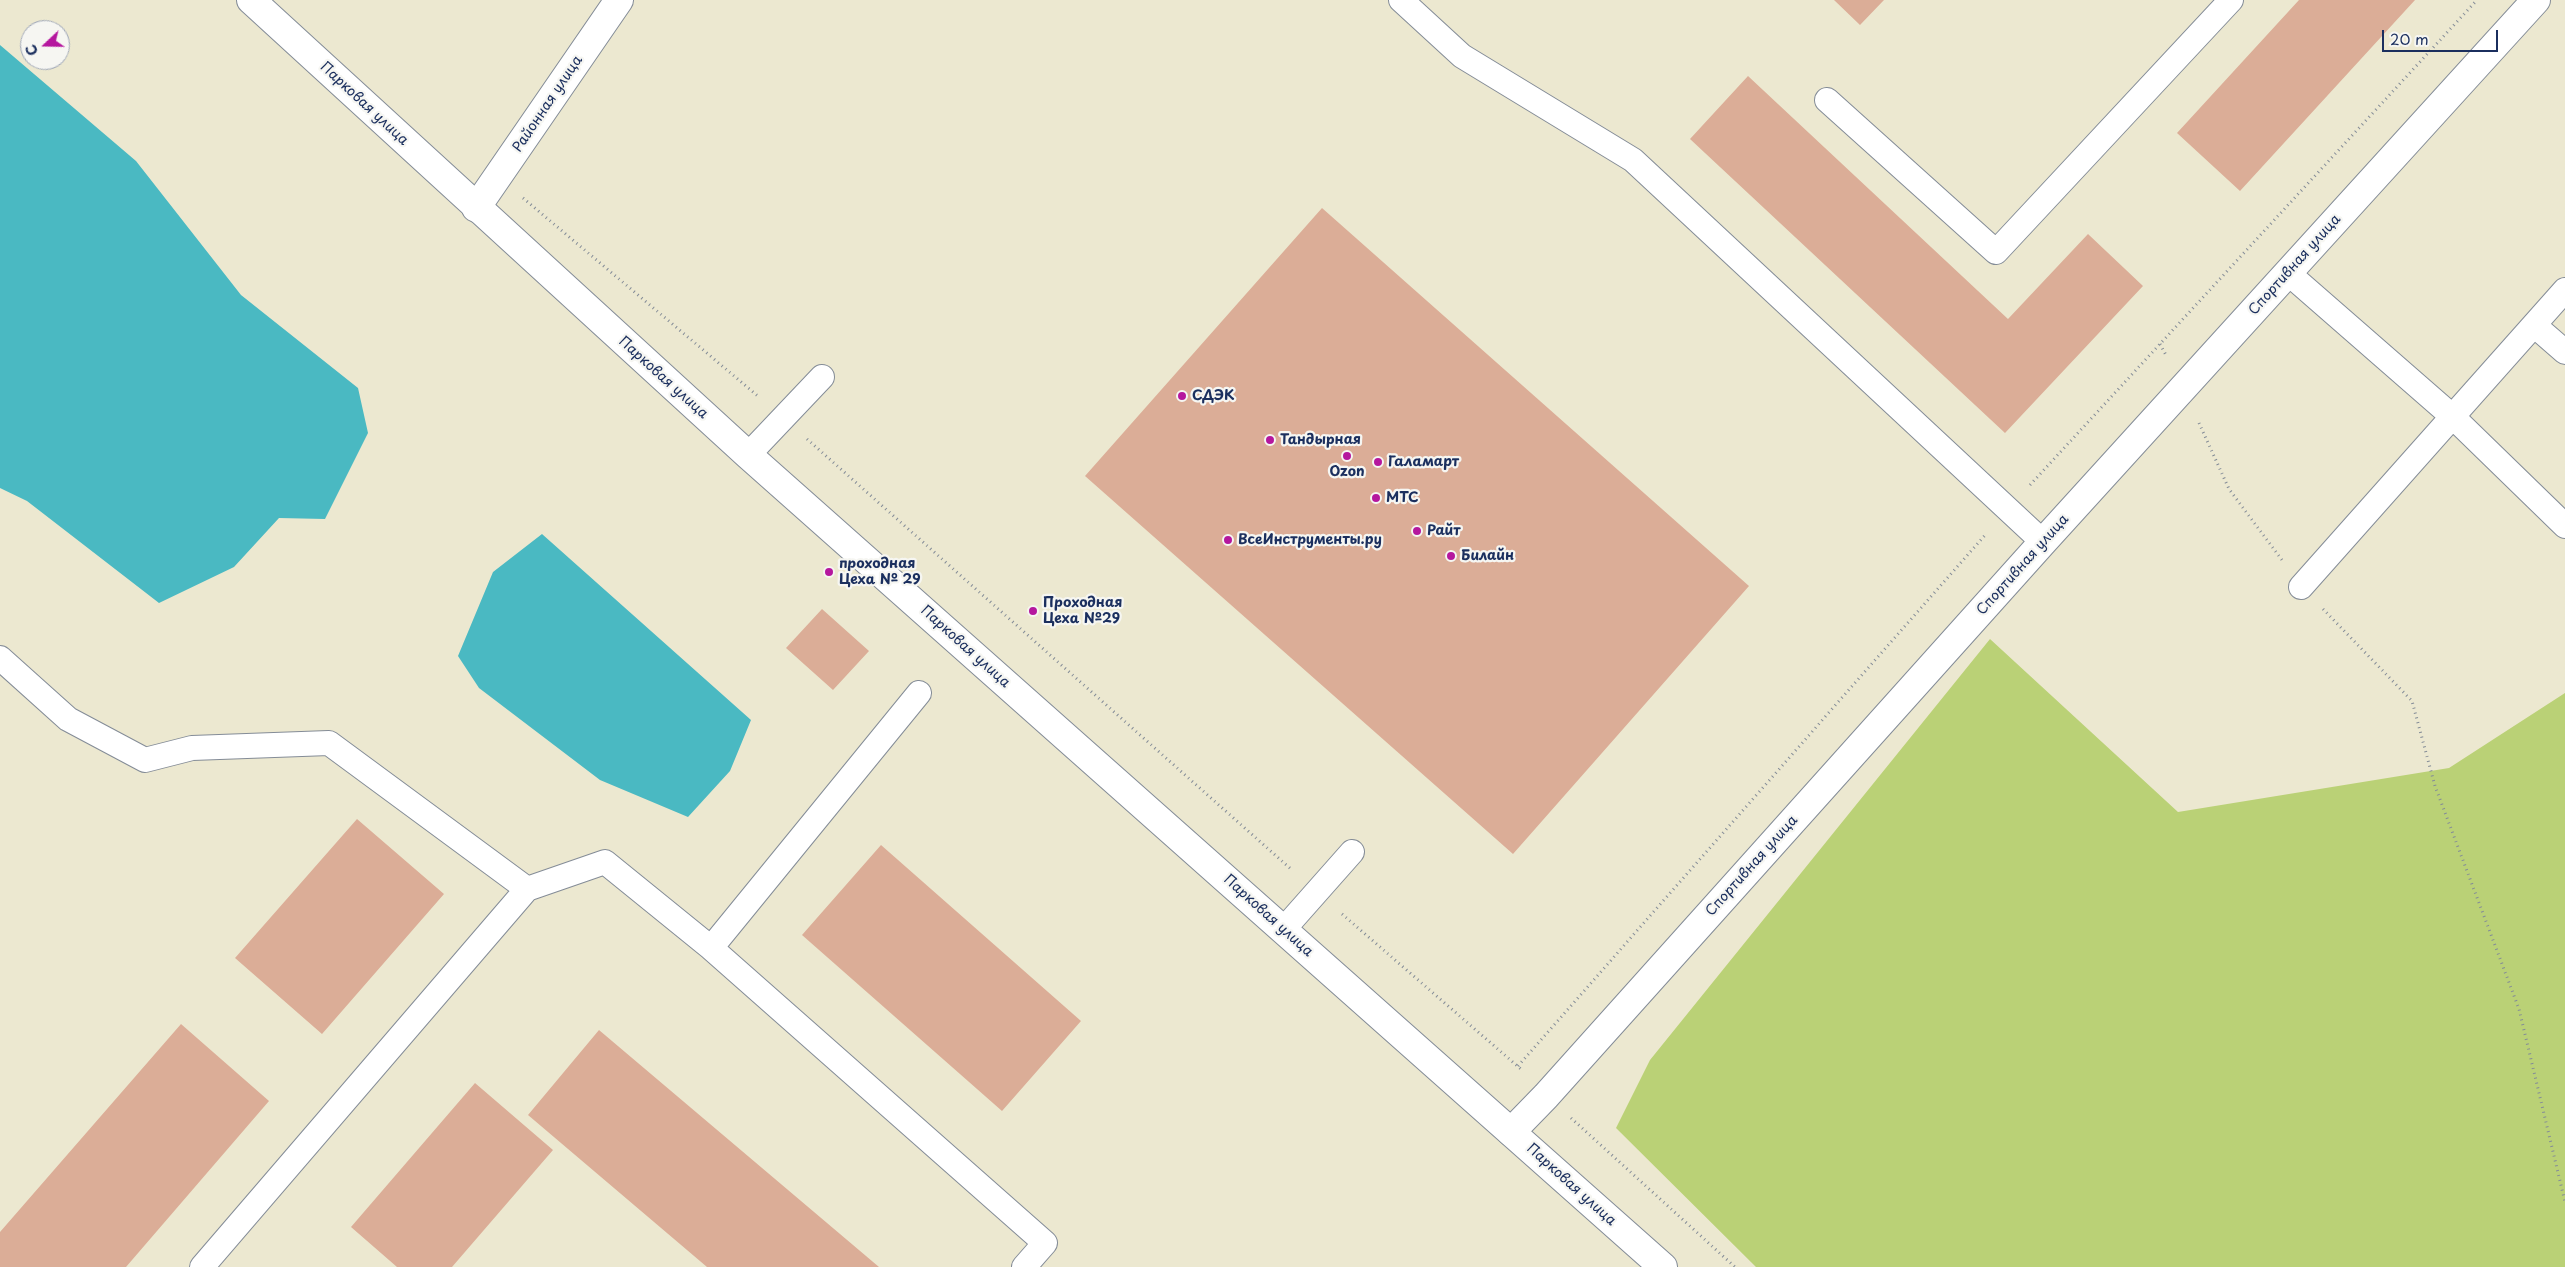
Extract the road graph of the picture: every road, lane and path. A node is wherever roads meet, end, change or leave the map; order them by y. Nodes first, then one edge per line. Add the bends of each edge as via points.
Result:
1 (251, 0) edge
2 (619, 0) edge
3 (1401, 0) edge
4 (2231, 0) edge
5 (2536, 0) edge
6 (1827, 100) dead end
7 (498, 176) junction
8 (476, 208) junction
9 (2288, 273) junction
10 (2565, 290) edge
11 (2534, 325) junction
12 (2160, 344) dead end
13 (2565, 352) edge
14 (822, 377) dead end
15 (2183, 389) junction
16 (2453, 417) junction
17 (783, 418) junction
18 (748, 455) junction
19 (2565, 526) edge
20 (2043, 542) junction
21 (2301, 587) junction
22 (0, 658) edge
23 (919, 693) dead end
24 (1352, 852) dead end
25 (527, 889) junction
26 (1317, 892) junction
27 (1284, 930) junction
28 (711, 948) junction
29 (1546, 1096) junction
30 (1512, 1132) junction
31 (2565, 1202) edge
32 (202, 1267) edge
33 (1024, 1267) edge
34 (1663, 1267) edge
35 (1735, 1267) edge

1 - 8 main road, Парковая улица
2 - 7 main road, Районная улица
3 - 20 lane via 1462,56 1633,160
4 - 6 lane via 1996,252
5 - 9 main road, Спортивная улица
7 - 8 main road, Районная улица
7 - 17 path
8 - 18 main road, Парковая улица
9 - 15 main road, Спортивная улица
9 - 16 lane
10 - 11 lane
11 - 13 lane
11 - 16 lane
12 - 15 path
14 - 17 lane
15 - 20 main road, Спортивная улица
15 - 21 path via 2229,489
16 - 19 lane
16 - 21 lane
17 - 18 lane
17 - 26 path
18 - 27 main road, Парковая улица
20 - 29 main road, Спортивная улица
21 - 31 path via 2412,701 2435,786 2519,1009
22 - 25 lane via 68,718 145,760 192,748 328,743
23 - 28 lane
24 - 26 lane
25 - 28 lane via 605,862
25 - 32 lane
26 - 27 lane
26 - 29 path via 1518,1066
27 - 30 main road, Парковая улица
28 - 33 lane via 1045,1243
29 - 30 main road, Спортивная улица
29 - 35 path
30 - 34 main road, Парковая улица

